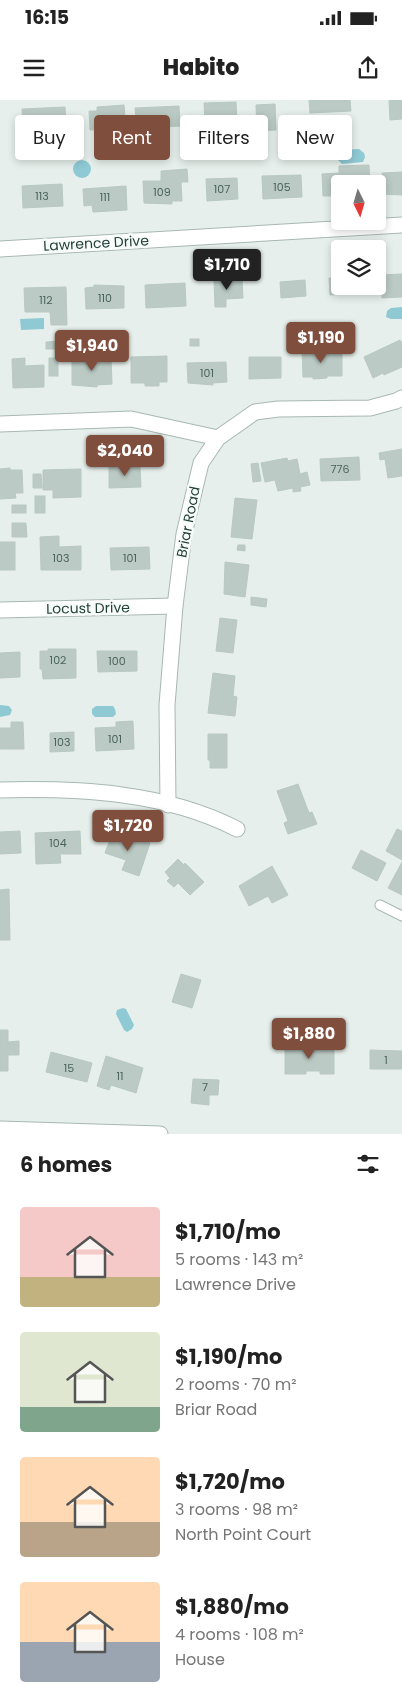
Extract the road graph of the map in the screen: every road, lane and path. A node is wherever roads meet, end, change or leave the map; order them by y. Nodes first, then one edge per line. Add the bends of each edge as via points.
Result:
1 (402, 225) edge
2 (0, 249) edge
3 (402, 398) edge
4 (0, 424) edge
5 (218, 438) junction
6 (176, 606) junction
7 (0, 610) edge
8 (0, 790) edge
9 (168, 805) junction
10 (238, 829) dead end
11 (380, 905) dead end
12 (402, 916) edge
13 (0, 1129) edge
14 (160, 1134) edge

1 - 2 street, Lawrence Drive
3 - 5 street, Briar Road via 370,408 278,408 255,412
4 - 5 street via 131,419
5 - 6 street, Briar Road via 201,463 184,534
6 - 7 street, Locust Drive
6 - 9 street, Briar Road via 167,705
8 - 9 street via 39,789 133,796
9 - 10 street via 215,818
11 - 12 lane
13 - 14 street

